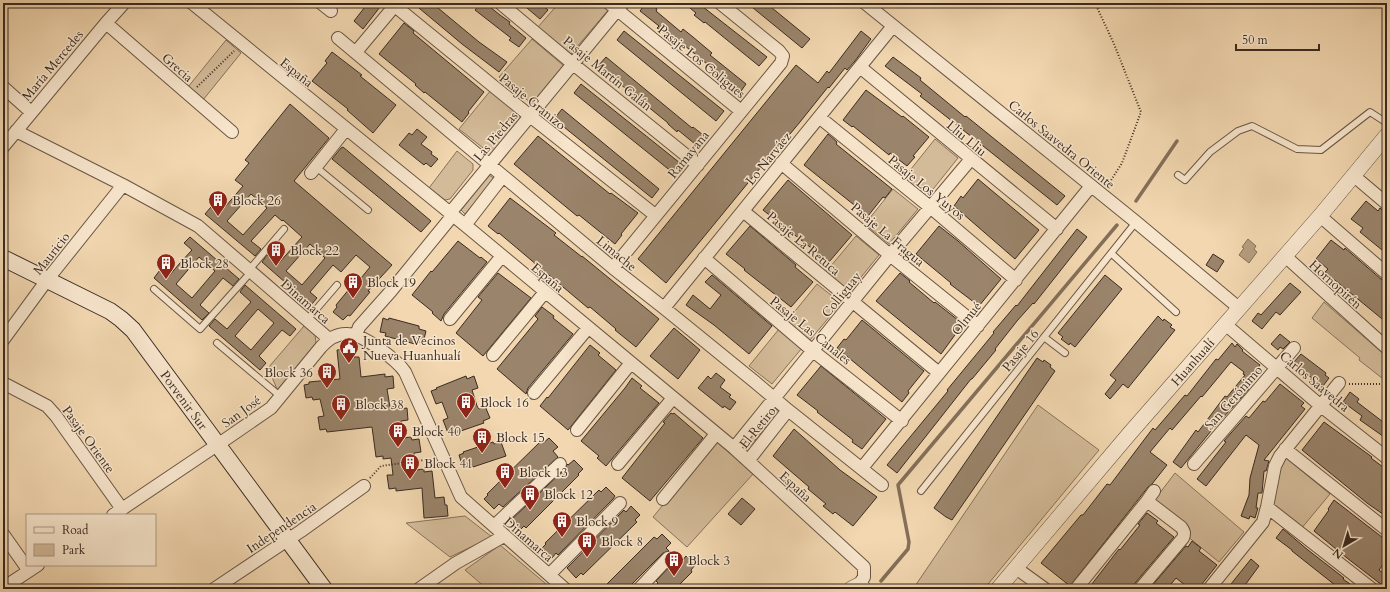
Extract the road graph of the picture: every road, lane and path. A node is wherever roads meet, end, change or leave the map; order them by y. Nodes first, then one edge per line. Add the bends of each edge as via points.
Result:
1 (124, 3) edge
2 (192, 3) edge
3 (321, 3) edge
4 (500, 3) edge
5 (720, 3) edge
6 (865, 3) edge
7 (1095, 3) edge
8 (1099, 3) edge
9 (396, 4) edge
10 (616, 5) edge
11 (1096, 6) junction
12 (331, 11) dead end
13 (106, 23) junction
14 (893, 26) junction
15 (338, 38) dead end
16 (241, 44) junction
17 (356, 52) junction
18 (572, 64) junction
19 (860, 67) junction
20 (3, 87) edge
21 (189, 95) junction
22 (741, 111) junction
23 (31, 112) junction
24 (530, 116) junction
25 (819, 117) junction
26 (1387, 123) edge
27 (346, 129) junction
28 (16, 131) junction
29 (232, 132) dead end
30 (1387, 136) edge
31 (3, 146) edge
32 (971, 159) junction
33 (781, 163) junction
34 (489, 165) junction
35 (698, 165) junction
36 (313, 170) joint
37 (1178, 175) dead end
38 (503, 176) junction
39 (1354, 176) junction
40 (123, 185) junction
41 (1092, 186) junction
42 (1102, 195) junction
43 (1387, 204) edge
44 (930, 207) junction
45 (368, 210) dead end
46 (743, 211) junction
47 (451, 214) junction
48 (655, 215) junction
49 (1320, 216) junction
50 (469, 220) dead end
51 (1136, 222) junction
52 (1057, 229) junction
53 (284, 230) dead end
54 (1112, 254) junction
55 (890, 255) junction
56 (502, 256) junction
57 (1285, 256) junction
58 (3, 258) edge
59 (704, 258) junction
60 (612, 268) junction
61 (250, 271) junction
62 (1387, 274) edge
63 (47, 280) junction
64 (1016, 280) junction
65 (337, 286) dead end
66 (154, 289) dead end
67 (545, 292) junction
68 (852, 302) junction
69 (664, 308) junction
70 (1239, 308) junction
71 (1176, 312) dead end
72 (450, 319) dead end
73 (307, 320) junction
74 (1225, 324) junction
75 (978, 326) junction
76 (588, 328) junction
77 (356, 335) junction
78 (1044, 337) junction
79 (329, 339) junction
80 (3, 340) edge
81 (217, 343) dead end
82 (1294, 348) dead end
83 (1387, 348) edge
84 (813, 351) junction
85 (1065, 353) dead end
86 (493, 355) dead end
87 (630, 364) junction
88 (1277, 368) junction
89 (939, 373) junction
90 (1387, 382) edge
91 (3, 383) edge
92 (1339, 383) joint
93 (534, 393) dead end
94 (280, 396) junction
95 (674, 398) junction
96 (774, 398) junction
97 (1321, 406) junction
98 (788, 410) junction
99 (902, 421) junction
100 (577, 430) dead end
101 (716, 434) junction
102 (218, 444) junction
103 (734, 448) junction
104 (1285, 449) junction
105 (443, 457) junction
106 (1387, 458) edge
107 (748, 461) junction
108 (560, 464) dead end
109 (618, 464) dead end
110 (1194, 464) dead end
111 (862, 468) junction
112 (882, 485) dead end
113 (364, 486) joint
114 (921, 491) dead end
115 (1154, 491) dead end
116 (663, 499) dead end
117 (1147, 501) junction
118 (620, 503) dead end
119 (1267, 507) junction
120 (118, 512) edge
121 (494, 526) junction
122 (1387, 530) edge
123 (3, 534) edge
124 (504, 536) junction
125 (288, 540) junction
126 (668, 558) dead end
127 (26, 559) edge
128 (34, 568) edge
129 (1016, 568) junction
130 (549, 575) junction
131 (3, 588) edge
132 (858, 588) edge
133 (214, 589) edge
134 (324, 589) edge
135 (419, 589) edge
136 (565, 589) edge
137 (639, 589) edge
138 (998, 589) edge
139 (1045, 589) edge
140 (1076, 589) edge
141 (1140, 589) edge
142 (1209, 589) edge
143 (1372, 589) edge

1 - 13 street, María Mercedes
2 - 16 street, España
3 - 12 street
4 - 18 street, Pasaje Martín Galán
5 - 22 street, Ramayana via 783,56 781,63
6 - 14 street, Carlos Saavedra Oriente
7 - 11 path
8 - 11 path
9 - 17 street
9 - 24 street, Pasaje Granizo
10 - 18 street, Las Piedras
10 - 22 street, Pasaje Los Coligues
11 - 42 path via 1141,112 1122,163
13 - 21 street, Grecia
13 - 23 street, María Mercedes
14 - 19 street, Lo Narváez
14 - 41 street, Carlos Saavedra Oriente
15 - 17 street, Limache
16 - 21 path
16 - 27 street, España
17 - 34 street, Limache
18 - 24 street, Las Piedras
18 - 35 street, Pasaje Martín Galán
19 - 25 street, Lo Narváez
19 - 32 street, Lliu Lliu
20 - 23 street
21 - 29 street, Grecia
22 - 35 street, Ramayana
23 - 28 street, María Mercedes
24 - 34 street, Las Piedras
24 - 48 street, Pasaje Granizo
25 - 33 street, Lo Narváez
25 - 44 street, Pasaje Los Yuyos
26 - 37 lane via 1370,112 1321,150 1297,148 1252,126 1238,131 1210,152 1185,180
27 - 36 street
27 - 47 street, España
28 - 31 street, María Mercedes
28 - 40 street, Dinamarca
30 - 39 street, Huanhualí
32 - 44 street, Colliguay
32 - 52 street, Lliu Lliu
33 - 46 street, Lo Narváez
33 - 55 street, Pasaje La Fragua
34 - 38 street, Limache
34 - 47 street, Las Piedras
35 - 48 street, Ramayana
36 - 45 lane
38 - 50 street
38 - 60 street, Limache
39 - 43 street
39 - 49 street, Huanhualí
40 - 61 street, Dinamarca via 198,226
40 - 63 street, Mauricio
41 - 42 street, Carlos Saavedra Oriente
41 - 52 street, Olmué
42 - 51 street, Carlos Saavedra Oriente
44 - 55 street, Colliguay
44 - 64 street, Pasaje Los Yuyos
46 - 59 street, Lo Narváez
46 - 68 street, Pasaje La Retuca
47 - 56 street, España
47 - 77 street via 391,291 359,327
48 - 60 street, Ramayana
49 - 57 street, Huanhualí
49 - 62 street
51 - 54 lane, Pasaje 16
51 - 70 street, Carlos Saavedra Oriente
52 - 64 street, Olmué
53 - 61 lane
54 - 71 lane
54 - 78 lane, Pasaje 16
55 - 68 street, Colliguay
55 - 75 street, Pasaje La Fragua
56 - 67 street, España
56 - 72 street
57 - 70 street, Huanhualí
57 - 83 street, Hornopirén
58 - 63 main road, Porvenir Sur
59 - 69 street, Lo Narváez
59 - 84 street, Pasaje Las Canales
60 - 69 street, Limache
61 - 66 lane via 200,329
61 - 73 street, Dinamarca
63 - 80 street, Mauricio
63 - 102 main road, Porvenir Sur via 110,311 133,330
64 - 75 street, Olmué
65 - 73 lane
67 - 76 street, España
67 - 86 street
68 - 84 street, Colliguay
68 - 89 street, Pasaje La Retuca
69 - 96 street, Limache
70 - 74 street, Huanhualí
73 - 79 street, Dinamarca
74 - 88 street, Carlos Saavedra
74 - 129 street, Huanhualí
75 - 89 street, Olmué
76 - 87 street, España
76 - 93 street
77 - 79 street, Dinamarca via 340,335
77 - 105 street, Dinamarca via 400,364
78 - 85 lane
78 - 114 lane, Pasaje 16
79 - 94 street, San José
81 - 94 lane
82 - 88 street, San Gerónimo
84 - 96 street, Colliguay
84 - 99 street, Pasaje Las Canales
87 - 95 street, España
87 - 100 street
88 - 97 street, Carlos Saavedra
88 - 110 street, San Gerónimo
89 - 99 street, Olmué
90 - 92 path
91 - 120 street, Pasaje Oriente via 47,406 56,416
92 - 97 street
94 - 102 street, San José via 271,408
95 - 101 street, España
95 - 109 street
96 - 98 street, Limache
96 - 103 street, Colliguay
97 - 104 street
97 - 106 street, Carlos Saavedra
98 - 107 street, El Retiro
98 - 111 street, Limache
99 - 111 street, Olmué
101 - 103 street, España
101 - 116 street
102 - 120 street, San José
102 - 125 main road, Porvenir Sur
103 - 107 street, España
104 - 119 street via 1275,466
104 - 122 street
105 - 113 path via 381,466
105 - 121 street, Dinamarca via 461,497
107 - 132 street, España via 864,567 864,577
108 - 121 street
111 - 112 street, Limache
113 - 125 street, Independencia
115 - 117 street
117 - 140 street
117 - 141 street via 1181,527 1184,534
118 - 130 street
119 - 142 street via 1263,522
119 - 143 street
121 - 124 street, Dinamarca
123 - 127 street
124 - 130 street, Dinamarca
124 - 135 street via 456,563
125 - 133 street, Independencia
125 - 134 main road, Porvenir Sur
126 - 137 street
128 - 131 street
129 - 138 street, Huanhualí
129 - 139 street
130 - 136 street, Dinamarca

